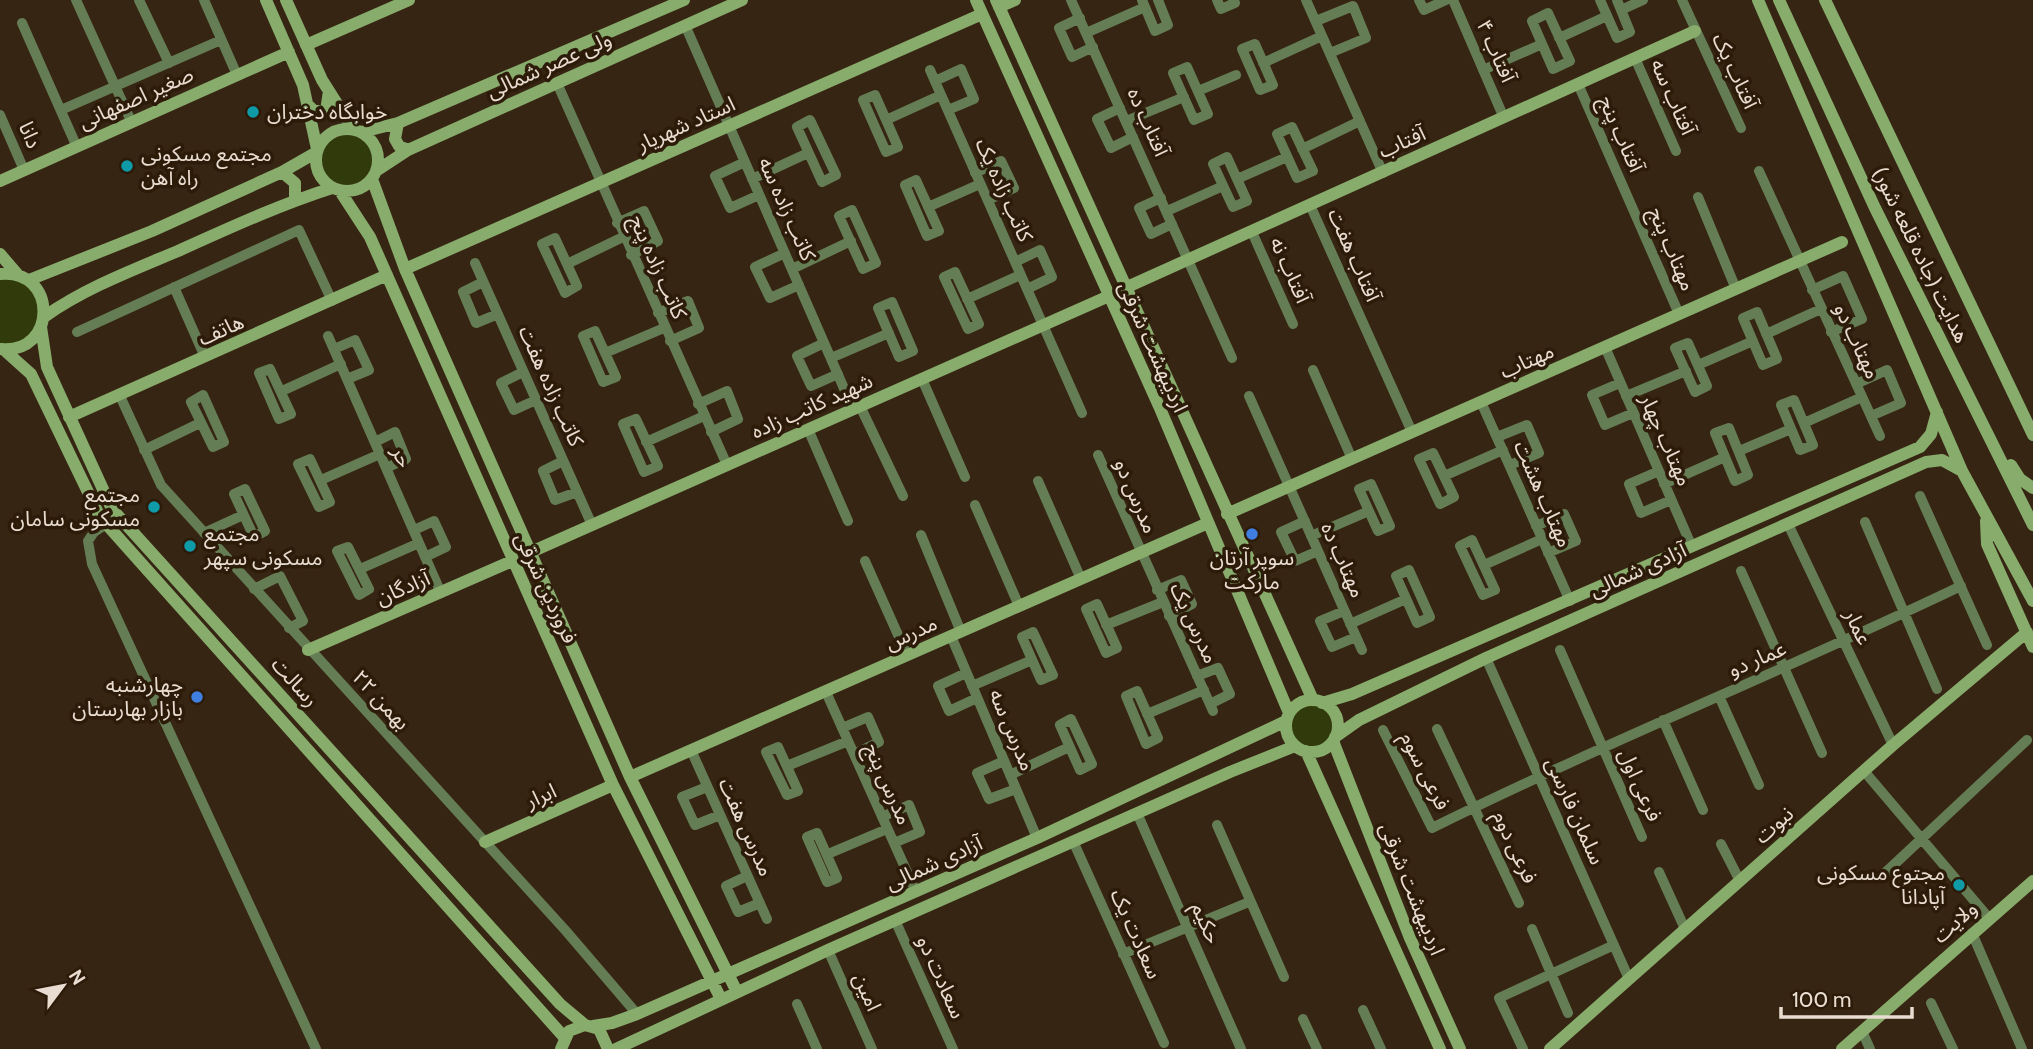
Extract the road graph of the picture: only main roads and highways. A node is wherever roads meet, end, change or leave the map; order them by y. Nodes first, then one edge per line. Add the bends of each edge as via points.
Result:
1 (266, 0) edge
2 (286, 0) edge
3 (409, 0) edge
4 (742, 0) edge
5 (976, 0) edge
6 (1015, 0) edge
7 (1759, 0) edge
8 (1779, 0) edge
9 (1825, 0) edge
10 (676, 1) edge
11 (997, 4) edge
12 (982, 14) junction
13 (1695, 31) road end
14 (306, 45) junction
15 (289, 52) junction
16 (329, 91) junction
17 (309, 105) junction
18 (398, 123) junction
19 (358, 131) junction
20 (408, 150) junction
21 (317, 151) junction
22 (282, 172) junction
23 (374, 175) junction
24 (0, 181) edge
25 (336, 189) junction
26 (295, 200) junction
27 (383, 214) junction
28 (362, 221) junction
29 (1842, 242) dead end
30 (0, 254) edge
31 (405, 269) junction
32 (0, 274) edge
33 (387, 275) junction
34 (24, 278) junction
35 (1125, 288) junction
36 (1109, 296) junction
37 (43, 322) junction
38 (2, 349) edge
39 (1168, 384) junction
40 (1153, 393) junction
41 (1972, 401) junction
42 (1937, 412) junction
43 (69, 417) junction
44 (1184, 420) junction
45 (1166, 422) junction
46 (2033, 435) edge
47 (1920, 447) junction
48 (1926, 462) junction
49 (1962, 471) junction
50 (2033, 488) edge
51 (1227, 514) junction
52 (1986, 517) junction
53 (1208, 523) junction
54 (2033, 525) edge
55 (531, 552) junction
56 (512, 561) junction
57 (1641, 570) junction
58 (1648, 586) junction
59 (2033, 601) edge
60 (2026, 632) junction
61 (2033, 647) edge
62 (308, 650) road end
63 (1318, 702) junction
64 (1288, 717) junction
65 (1334, 739) junction
66 (1301, 749) junction
67 (630, 777) junction
68 (613, 785) junction
69 (485, 842) road end
70 (2033, 881) edge
71 (729, 974) junction
72 (713, 980) junction
73 (737, 992) junction
74 (721, 999) junction
75 (589, 1026) junction
76 (559, 1045) edge
77 (1457, 1048) edge
78 (608, 1049) edge
79 (616, 1049) edge
80 (1440, 1049) edge
81 (1550, 1049) edge
82 (1842, 1049) edge

1 - 15 main road
2 - 14 main road
3 - 14 main road
4 - 20 main road, ولی عصر شمالی
5 - 12 main road, اردیبهشت شرقی
6 - 11 main road
7 - 42 main road
8 - 41 main road, هدایت (جاده قلعه شور) via 1875,208
9 - 46 main road, هدایت (جاده قلعه شور)
10 - 18 main road, ولی عصر شمالی
11 - 35 main road, اردیبهشت شرقی
12 - 31 main road, استاد شهریار
12 - 36 main road, اردیبهشت شرقی
13 - 35 main road, آفتاب
14 - 16 main road
15 - 17 main road
15 - 24 main road, صغیر اصفهانی
16 - 17 main road via 326,111 314,111
16 - 19 main road
17 - 21 main road
18 - 19 main road, ولی عصر شمالی
18 - 20 main road via 395,139
19 - 21 main road via 336,130
19 - 23 main road via 374,145 378,162
20 - 23 main road, ولی عصر شمالی
21 - 22 main road
21 - 25 main road via 319,175
22 - 26 main road via 295,183
22 - 34 main road via 140,237
23 - 25 main road via 358,189
23 - 27 main road, فروردین شرقی
25 - 26 main road
25 - 28 main road, فروردین شرقی
26 - 37 main road via 84,293
27 - 28 main road via 371,211
27 - 31 main road, فروردین شرقی
28 - 33 main road, فروردین شرقی
29 - 51 main road, مهتاب
30 - 34 main road
31 - 55 main road, فروردین شرقی
32 - 34 main road
33 - 43 main road, هاتف
33 - 56 main road, فروردین شرقی
34 - 37 main road, رسالت via 44,303
35 - 39 main road, اردیبهشت شرقی
36 - 40 main road, اردیبهشت شرقی
36 - 55 main road, شهید کاتب زاده
37 - 38 main road via 26,344
37 - 43 main road, رسالت via 47,368
38 - 76 main road, رسالت via 31,374 106,524
39 - 40 main road via 1164,395
39 - 44 main road, اردیبهشت شرقی
40 - 45 main road, اردیبهشت شرقی
41 - 50 main road via 2020,479
41 - 54 main road, هدایت (جاده قلعه شور)
42 - 47 main road via 1931,434
42 - 49 main road
43 - 75 main road, رسالت via 111,509 560,1004
44 - 45 main road via 1173,411
44 - 51 main road, اردیبهشت شرقی
45 - 53 main road, اردیبهشت شرقی
47 - 48 main road via 1926,451
47 - 57 main road, آزادی شمالی
48 - 49 main road via 1942,460
48 - 58 main road, آزادی شمالی
49 - 52 main road
51 - 63 main road, اردیبهشت شرقی
52 - 59 main road
52 - 60 main road via 1987,544
53 - 64 main road, اردیبهشت شرقی
53 - 67 main road, مدرس
55 - 67 main road, فروردین شرقی
56 - 62 main road, آزادگان
56 - 68 main road, فروردین شرقی
57 - 58 main road
57 - 63 main road, آزادی شمالی via 1352,694
58 - 65 main road, آزادی شمالی via 1486,658 1359,720
60 - 61 main road
60 - 81 main road, نبوت
63 - 64 main road via 1296,706
63 - 65 main road via 1336,717
64 - 66 main road via 1287,735
64 - 71 main road, آزادی شمالی via 1037,838
65 - 66 main road via 1321,750
65 - 77 main road, اردیبهشت شرقی
66 - 73 main road, آزادی شمالی via 1137,813
66 - 80 main road, اردیبهشت شرقی
67 - 71 main road, فروردین شرقی
68 - 69 main road, ابرار
68 - 72 main road, فروردین شرقی
70 - 82 main road, ولایت
71 - 72 main road, آزادی شمالی
71 - 73 main road, فروردین شرقی
72 - 74 main road, فروردین شرقی
72 - 75 main road, آزادی شمالی via 637,1014
73 - 74 main road, آزادی شمالی
74 - 79 main road, آزادی شمالی
75 - 76 main road, آزادی شمالی via 577,1026
75 - 78 main road, رسالت via 605,1037

